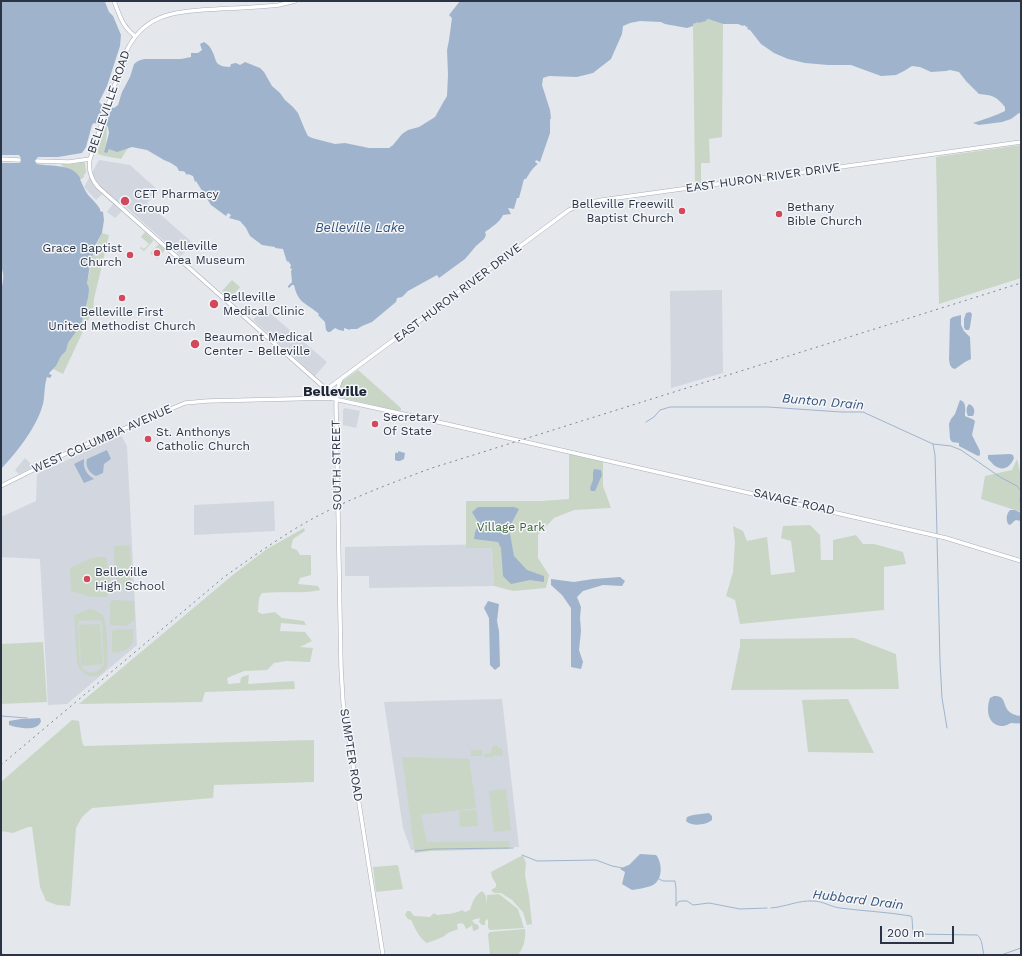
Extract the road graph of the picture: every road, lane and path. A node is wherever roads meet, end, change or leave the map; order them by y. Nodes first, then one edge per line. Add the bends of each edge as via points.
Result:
1 (114, 1) edge
2 (295, 1) edge
3 (135, 36) junction
4 (1021, 142) edge
5 (1, 159) edge
6 (90, 159) junction
7 (19, 160) dead end
8 (37, 161) dead end
9 (342, 378) junction
10 (326, 390) junction
11 (314, 399) junction
12 (337, 399) junction
13 (1, 486) edge
14 (339, 552) joint
15 (1021, 561) edge
16 (383, 955) edge

1 - 3 main road via 123,25
2 - 3 main road, BELLEVILLE ROAD via 279,5 173,13 153,21
3 - 6 main road, BELLEVILLE ROAD via 125,54
4 - 9 main road, EAST HURON RIVER DRIVE via 582,204 564,214
5 - 7 main road
6 - 8 main road via 69,162
6 - 10 main road, BELLEVILLE ROAD via 90,170 98,187
9 - 10 main road, EAST HURON RIVER DRIVE
9 - 12 main road, SOUTH STREET
10 - 11 main road, EAST HURON RIVER DRIVE
10 - 12 main road
11 - 12 main road, WEST COLUMBIA AVENUE
11 - 13 main road, WEST COLUMBIA AVENUE via 185,403 81,446
12 - 14 main road, SOUTH STREET
12 - 15 main road, SAVAGE ROAD via 924,532
14 - 16 main road, SUMPTER ROAD via 343,702

